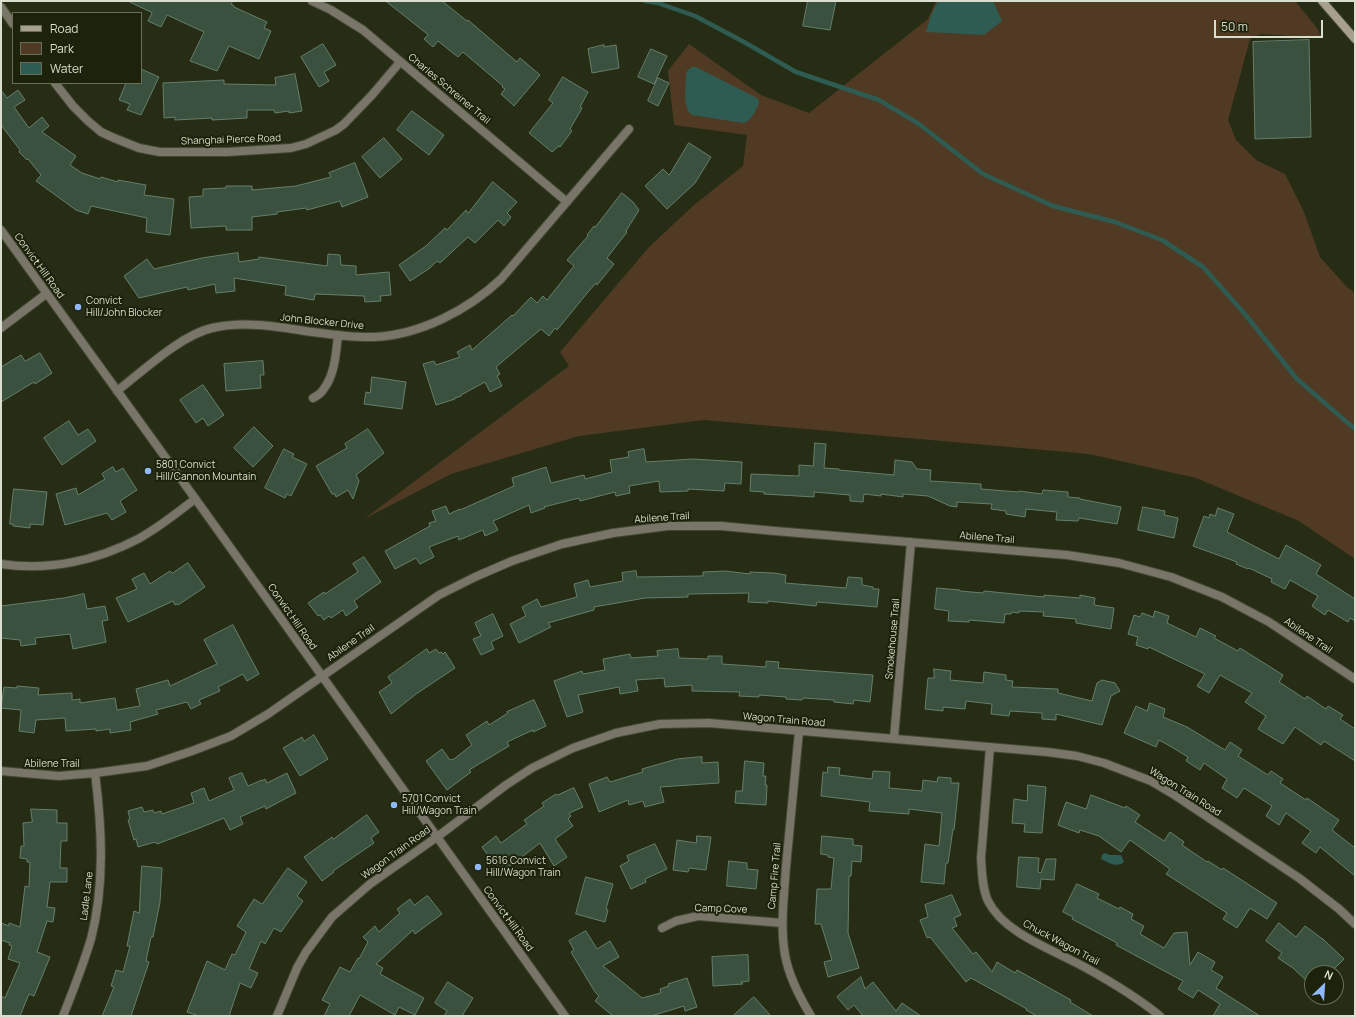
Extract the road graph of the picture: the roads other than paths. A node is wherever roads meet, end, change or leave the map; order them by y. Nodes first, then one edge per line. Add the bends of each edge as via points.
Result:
1 (312, 1) edge
2 (1322, 1) edge
3 (1, 7) edge
4 (12, 23) edge
5 (1355, 39) edge
6 (400, 62) junction
7 (56, 84) edge
8 (629, 129) dead end
9 (567, 202) junction
10 (1, 230) edge
11 (46, 294) junction
12 (1, 328) edge
13 (338, 335) junction
14 (117, 391) junction
15 (313, 398) dead end
16 (195, 499) junction
17 (911, 542) junction
18 (1, 564) edge
19 (321, 676) junction
20 (1355, 679) edge
21 (799, 731) junction
22 (894, 738) junction
23 (990, 747) junction
24 (1, 771) edge
25 (95, 773) junction
26 (437, 837) junction
27 (782, 923) junction
28 (1355, 924) edge
29 (662, 928) dead end
30 (63, 1016) edge
31 (277, 1016) edge
32 (565, 1016) edge
33 (811, 1016) edge
34 (1160, 1016) edge

1 - 6 street, Charles Schreiner Trail via 332,10 363,30
2 - 5 main road
3 - 4 street
6 - 7 street, Shanghai Pierce Road via 344,124 306,144 292,148 160,152 138,148 100,132 73,106
6 - 9 street, Charles Schreiner Trail
8 - 9 street, John Blocker Drive
9 - 13 street, John Blocker Drive via 501,279 462,309 410,331 388,336
10 - 11 street, Convict Hill Road
11 - 12 street
11 - 14 street, Convict Hill Road
13 - 14 street, John Blocker Drive via 237,324 210,328 182,341
13 - 15 street via 329,381 323,391
14 - 16 street, Convict Hill Road
16 - 18 street via 138,539 103,554 72,563 53,565
16 - 19 street, Convict Hill Road
17 - 19 street, Abilene Trail via 695,526 642,529 590,538 512,560 439,595
17 - 20 street, Abilene Trail via 1094,558 1171,576 1246,608
17 - 22 street, Smokehouse Trail
19 - 25 street, Abilene Trail via 268,714 231,736 147,766
19 - 26 street, Convict Hill Road
21 - 22 street, Wagon Train Road
21 - 26 street, Wagon Train Road via 695,723 660,724 616,733 573,748 532,768
21 - 27 street, Camp Fire Trail
22 - 23 street, Wagon Train Road
23 - 28 street, Wagon Train Road via 1077,756 1126,770 1151,781 1299,878
23 - 34 street, Chuck Wagon Trail via 981,858 988,900 1002,920 1026,937 1088,968
24 - 25 street, Abilene Trail via 59,776
25 - 30 street, Ladle Lane via 101,850 99,892 91,938
26 - 31 street, Wagon Train Road via 370,884 332,917 297,968
26 - 32 street, Convict Hill Road
27 - 29 street, Camp Cove via 698,916 676,921
27 - 33 street, Camp Fire Trail via 789,969

